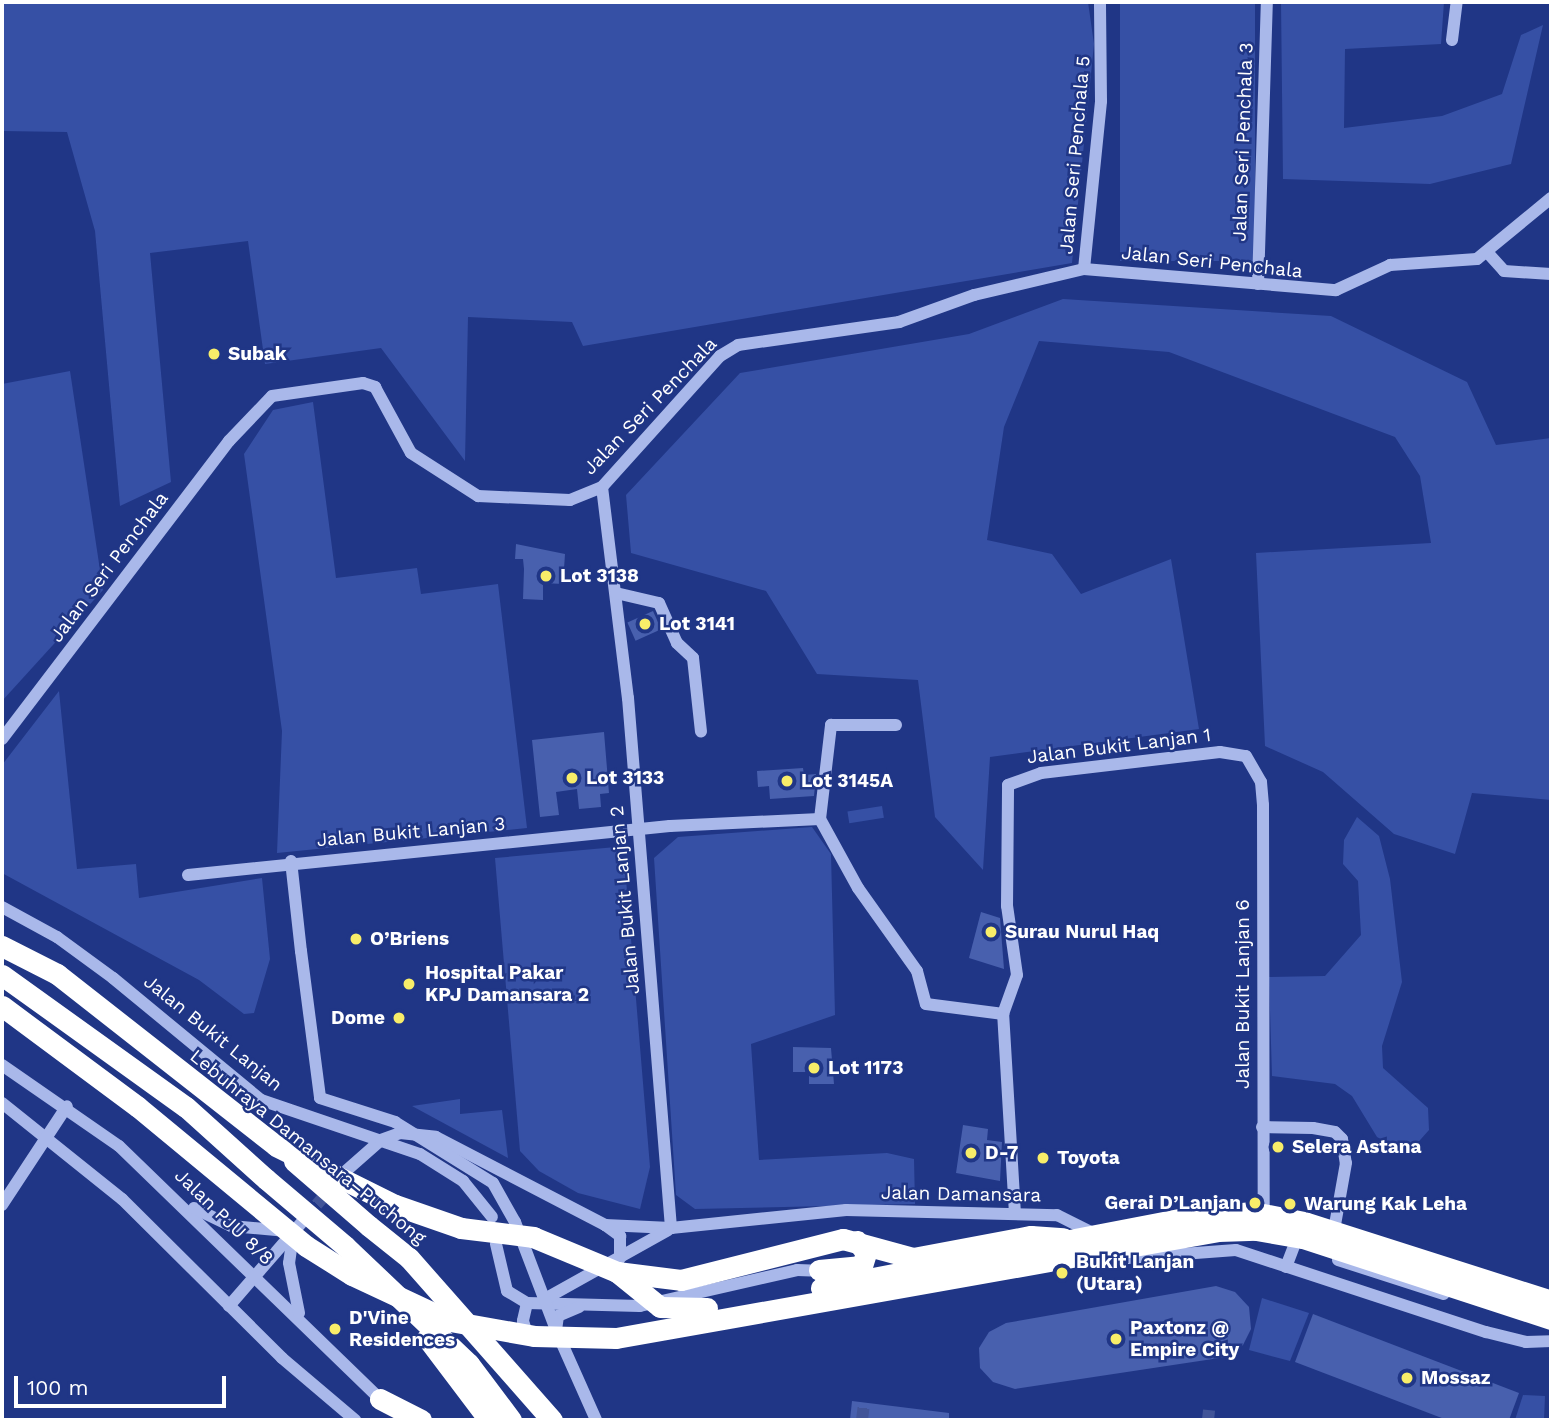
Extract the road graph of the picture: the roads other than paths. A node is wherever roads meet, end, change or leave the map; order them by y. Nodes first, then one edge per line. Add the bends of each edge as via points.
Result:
1 (1100, 2) edge
2 (1267, 2) edge
3 (1457, 2) edge
4 (1452, 40) dead end
5 (1551, 198) edge
6 (1487, 252) junction
7 (1084, 269) junction
8 (1551, 274) edge
9 (1258, 284) junction
10 (602, 486) junction
11 (616, 593) junction
12 (896, 725) dead end
13 (701, 732) dead end
14 (2, 739) edge
15 (1246, 756) joint
16 (820, 818) junction
17 (639, 831) junction
18 (291, 862) junction
19 (188, 875) dead end
20 (2, 907) edge
21 (2, 946) edge
22 (2, 975) edge
23 (2, 1006) edge
24 (1003, 1014) junction
25 (2, 1065) edge
26 (2, 1103) edge
27 (67, 1106) junction
28 (1262, 1127) junction
29 (47, 1137) junction
30 (381, 1140) junction
31 (276, 1146) junction
32 (494, 1167) junction
33 (347, 1170) dead end
34 (463, 1181) junction
35 (184, 1204) junction
36 (2, 1205) edge
37 (1015, 1214) junction
38 (492, 1217) dead end
39 (605, 1225) junction
40 (298, 1226) junction
41 (671, 1228) junction
42 (1265, 1236) junction
43 (857, 1241) junction
44 (1111, 1242) junction
45 (496, 1244) dead end
46 (1294, 1246) junction
47 (1329, 1257) junction
48 (618, 1265) junction
49 (1286, 1267) junction
50 (818, 1270) junction
51 (257, 1274) junction
52 (393, 1292) junction
53 (1551, 1301) edge
54 (533, 1302) junction
55 (229, 1306) junction
56 (589, 1309) dead end
57 (1551, 1312) edge
58 (300, 1317) junction
59 (1551, 1319) edge
60 (556, 1330) junction
61 (529, 1340) dead end
62 (1551, 1340) edge
63 (380, 1399) junction
64 (355, 1420) edge
65 (401, 1420) edge
66 (421, 1420) edge
67 (489, 1420) edge
68 (511, 1420) edge
69 (552, 1420) edge
70 (596, 1420) edge

1 - 7 street, Jalan Seri Penchala 5 via 1101,101
2 - 9 street, Jalan Seri Penchala 3
3 - 4 street
5 - 6 street, Jalan Seri Penchala
6 - 8 street via 1504,271
6 - 9 street, Jalan Seri Penchala via 1469,261 1390,265 1336,290
7 - 9 street, Jalan Seri Penchala
7 - 10 street, Jalan Seri Penchala via 974,295 899,322 738,345 720,356
10 - 11 street, Jalan Bukit Lanjan 2
10 - 14 street, Jalan Seri Penchala via 570,500 478,496 411,453 375,387 363,383 272,396 229,441
11 - 13 street via 659,603 677,643 693,658
11 - 17 street, Jalan Bukit Lanjan 2
12 - 16 street via 831,725
15 - 24 street, Jalan Bukit Lanjan 1 via 1220,752 1166,756 1013,779 1005,794 1007,906 1017,975
15 - 28 street, Jalan Bukit Lanjan 6 via 1261,782 1265,837
16 - 17 street
16 - 24 street via 858,888 911,958 926,1004
17 - 18 street, Jalan Bukit Lanjan 3
17 - 41 street, Jalan Bukit Lanjan 2
18 - 19 street, Jalan Bukit Lanjan 3
18 - 60 street, bridge via 320,1098 395,1122 493,1183 515,1222
20 - 30 street, Jalan Bukit Lanjan via 57,937 113,978 261,1100
21 - 31 highway, Lebuhraya Damansara–Puchong via 57,974
22 - 52 highway, bridge via 186,1107
23 - 59 highway, bridge via 138,1107 306,1247 352,1275 450,1321 534,1336 615,1338 1217,1231 1256,1230 1304,1238
24 - 37 street
25 - 27 street, Jalan PJU 8/8
26 - 29 street
27 - 29 street
27 - 35 street, Jalan PJU 8/8
28 - 42 street, Jalan Bukit Lanjan 6
28 - 47 street via 1313,1128 1335,1132 1342,1139 1346,1163
29 - 36 street
29 - 55 street via 122,1199
30 - 32 street, Jalan Bukit Lanjan via 400,1133 436,1137
30 - 33 street
30 - 34 street via 420,1154
31 - 48 highway, bridge via 396,1205 461,1228 533,1237
31 - 69 highway, Lebuhraya Damansara–Puchong, bridge via 409,1258
32 - 34 street via 469,1172
32 - 39 street, Jalan Bukit Lanjan
34 - 38 street
35 - 40 street via 231,1226
35 - 51 street, Jalan PJU 8/8
37 - 41 street, Jalan Damansara via 846,1210
37 - 44 street, Jalan Damansara via 1058,1215
39 - 41 street, Jalan Damansara
39 - 48 street via 620,1236
40 - 51 street
40 - 58 street via 289,1263
41 - 48 street
42 - 44 street via 1169,1235
42 - 46 street
43 - 44 highway via 913,1258 1031,1236
43 - 48 highway via 819,1241 681,1280
43 - 50 highway via 866,1253 862,1266
45 - 54 street via 507,1291
46 - 47 street
46 - 49 street
47 - 57 street via 1457,1297
48 - 53 highway, bridge via 640,1295 683,1312 1185,1218 1253,1212 1304,1223
48 - 54 street
49 - 50 street via 1236,1250 902,1279
49 - 62 street via 1486,1332 1526,1342
50 - 54 street via 640,1306
51 - 55 street
51 - 58 street, Jalan PJU 8/8
52 - 67 highway
52 - 68 highway via 469,1364
54 - 61 street via 523,1321
55 - 64 street
56 - 60 street via 566,1308
58 - 63 street, Jalan PJU 8/8
60 - 70 street
63 - 65 street, Jalan PJU 8/8
63 - 66 highway

